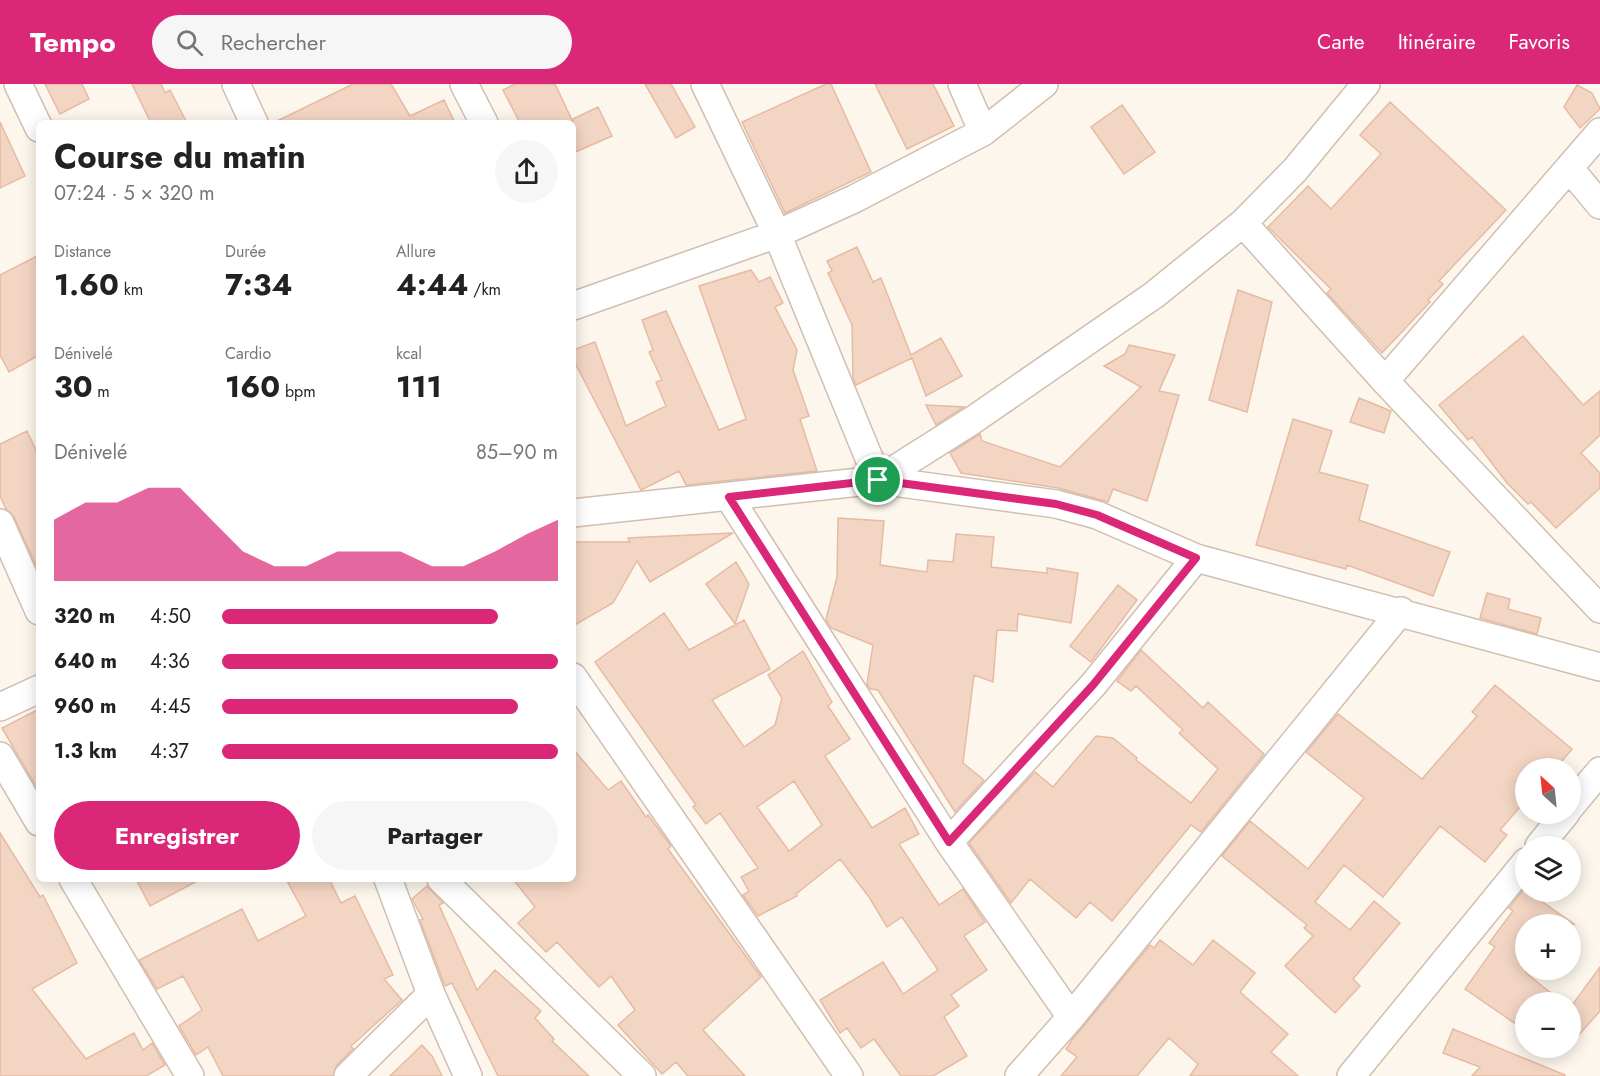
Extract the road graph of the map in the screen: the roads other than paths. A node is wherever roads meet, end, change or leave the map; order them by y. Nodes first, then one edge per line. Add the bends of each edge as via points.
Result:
1 (18, 84) edge
2 (236, 84) edge
3 (464, 84) edge
4 (705, 84) edge
5 (962, 84) edge
6 (1044, 84) edge
7 (1366, 84) edge
8 (253, 120) edge
9 (482, 120) edge
10 (36, 122) edge
11 (983, 132) junction
12 (1600, 132) edge
13 (1570, 169) junction
14 (1600, 205) edge
15 (1244, 223) junction
16 (777, 234) junction
17 (576, 302) edge
18 (1385, 381) junction
19 (878, 480) junction
20 (729, 497) junction
21 (576, 513) edge
22 (0, 523) edge
23 (1196, 558) junction
24 (36, 604) edge
25 (1600, 609) edge
26 (1401, 611) junction
27 (1600, 667) edge
28 (576, 681) edge
29 (36, 690) edge
30 (0, 706) edge
31 (0, 756) edge
32 (1600, 771) edge
33 (1581, 794) edge
34 (36, 817) edge
35 (1557, 824) edge
36 (1547, 836) edge
37 (949, 842) junction
38 (1515, 875) edge
39 (75, 882) edge
40 (389, 882) edge
41 (444, 882) edge
42 (431, 994) junction
43 (1071, 1017) junction
44 (190, 1076) edge
45 (348, 1076) edge
46 (468, 1076) edge
47 (642, 1076) edge
48 (849, 1076) edge
49 (1018, 1076) edge
50 (1351, 1076) edge

1 - 10 street
2 - 8 street
3 - 9 street
4 - 16 street
5 - 11 street
6 - 11 street
7 - 15 street via 1295,170
11 - 16 street via 854,200
12 - 13 street
13 - 14 street
13 - 18 street
15 - 18 street
15 - 19 street via 1154,295 973,420
16 - 17 street
16 - 19 street
18 - 25 street
19 - 20 street
19 - 23 street via 1056,504 1097,515
20 - 21 street
20 - 37 street
22 - 24 street
23 - 26 street
23 - 37 street via 1093,685
26 - 27 street
26 - 43 street
28 - 48 street
29 - 30 street
31 - 34 street
32 - 33 street
35 - 36 street
37 - 43 street
38 - 50 street
39 - 44 street
40 - 42 street
41 - 47 street
42 - 45 street
42 - 46 street
43 - 49 street

